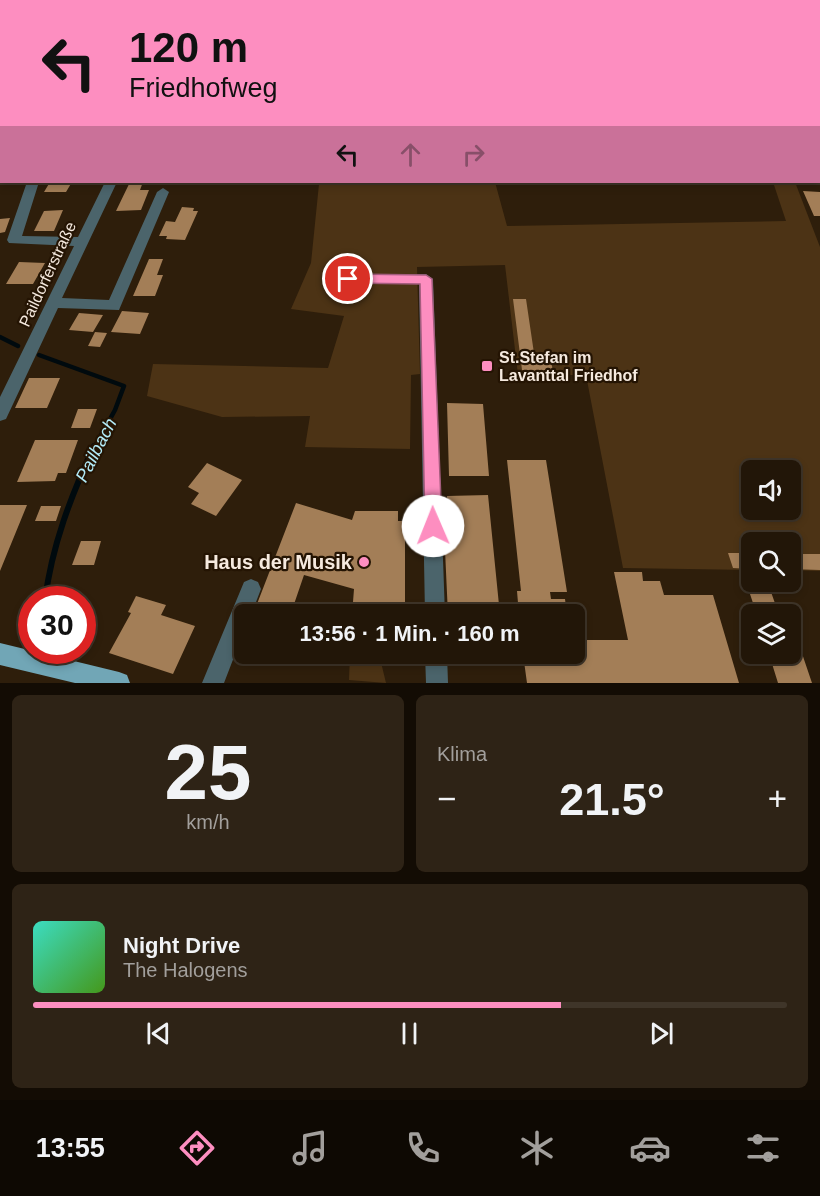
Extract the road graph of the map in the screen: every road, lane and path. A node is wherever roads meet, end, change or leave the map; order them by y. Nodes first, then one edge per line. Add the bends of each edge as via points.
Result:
1 (33, 183) edge
2 (111, 183) edge
3 (163, 192) dead end
4 (82, 242) junction
5 (340, 279) dead end
6 (53, 303) junction
7 (0, 414) edge
8 (251, 589) dead end
9 (435, 604) edge
10 (0, 654) edge
11 (436, 664) edge
12 (119, 683) edge
13 (213, 683) edge
14 (437, 683) edge

1 - 4 street via 14,240
2 - 4 street, Paildorferstraße
3 - 6 street via 114,306
4 - 6 street, Paildorferstraße
5 - 9 street via 426,279
6 - 7 street, Paildorferstraße
8 - 13 street
10 - 12 main road
11 - 14 street

